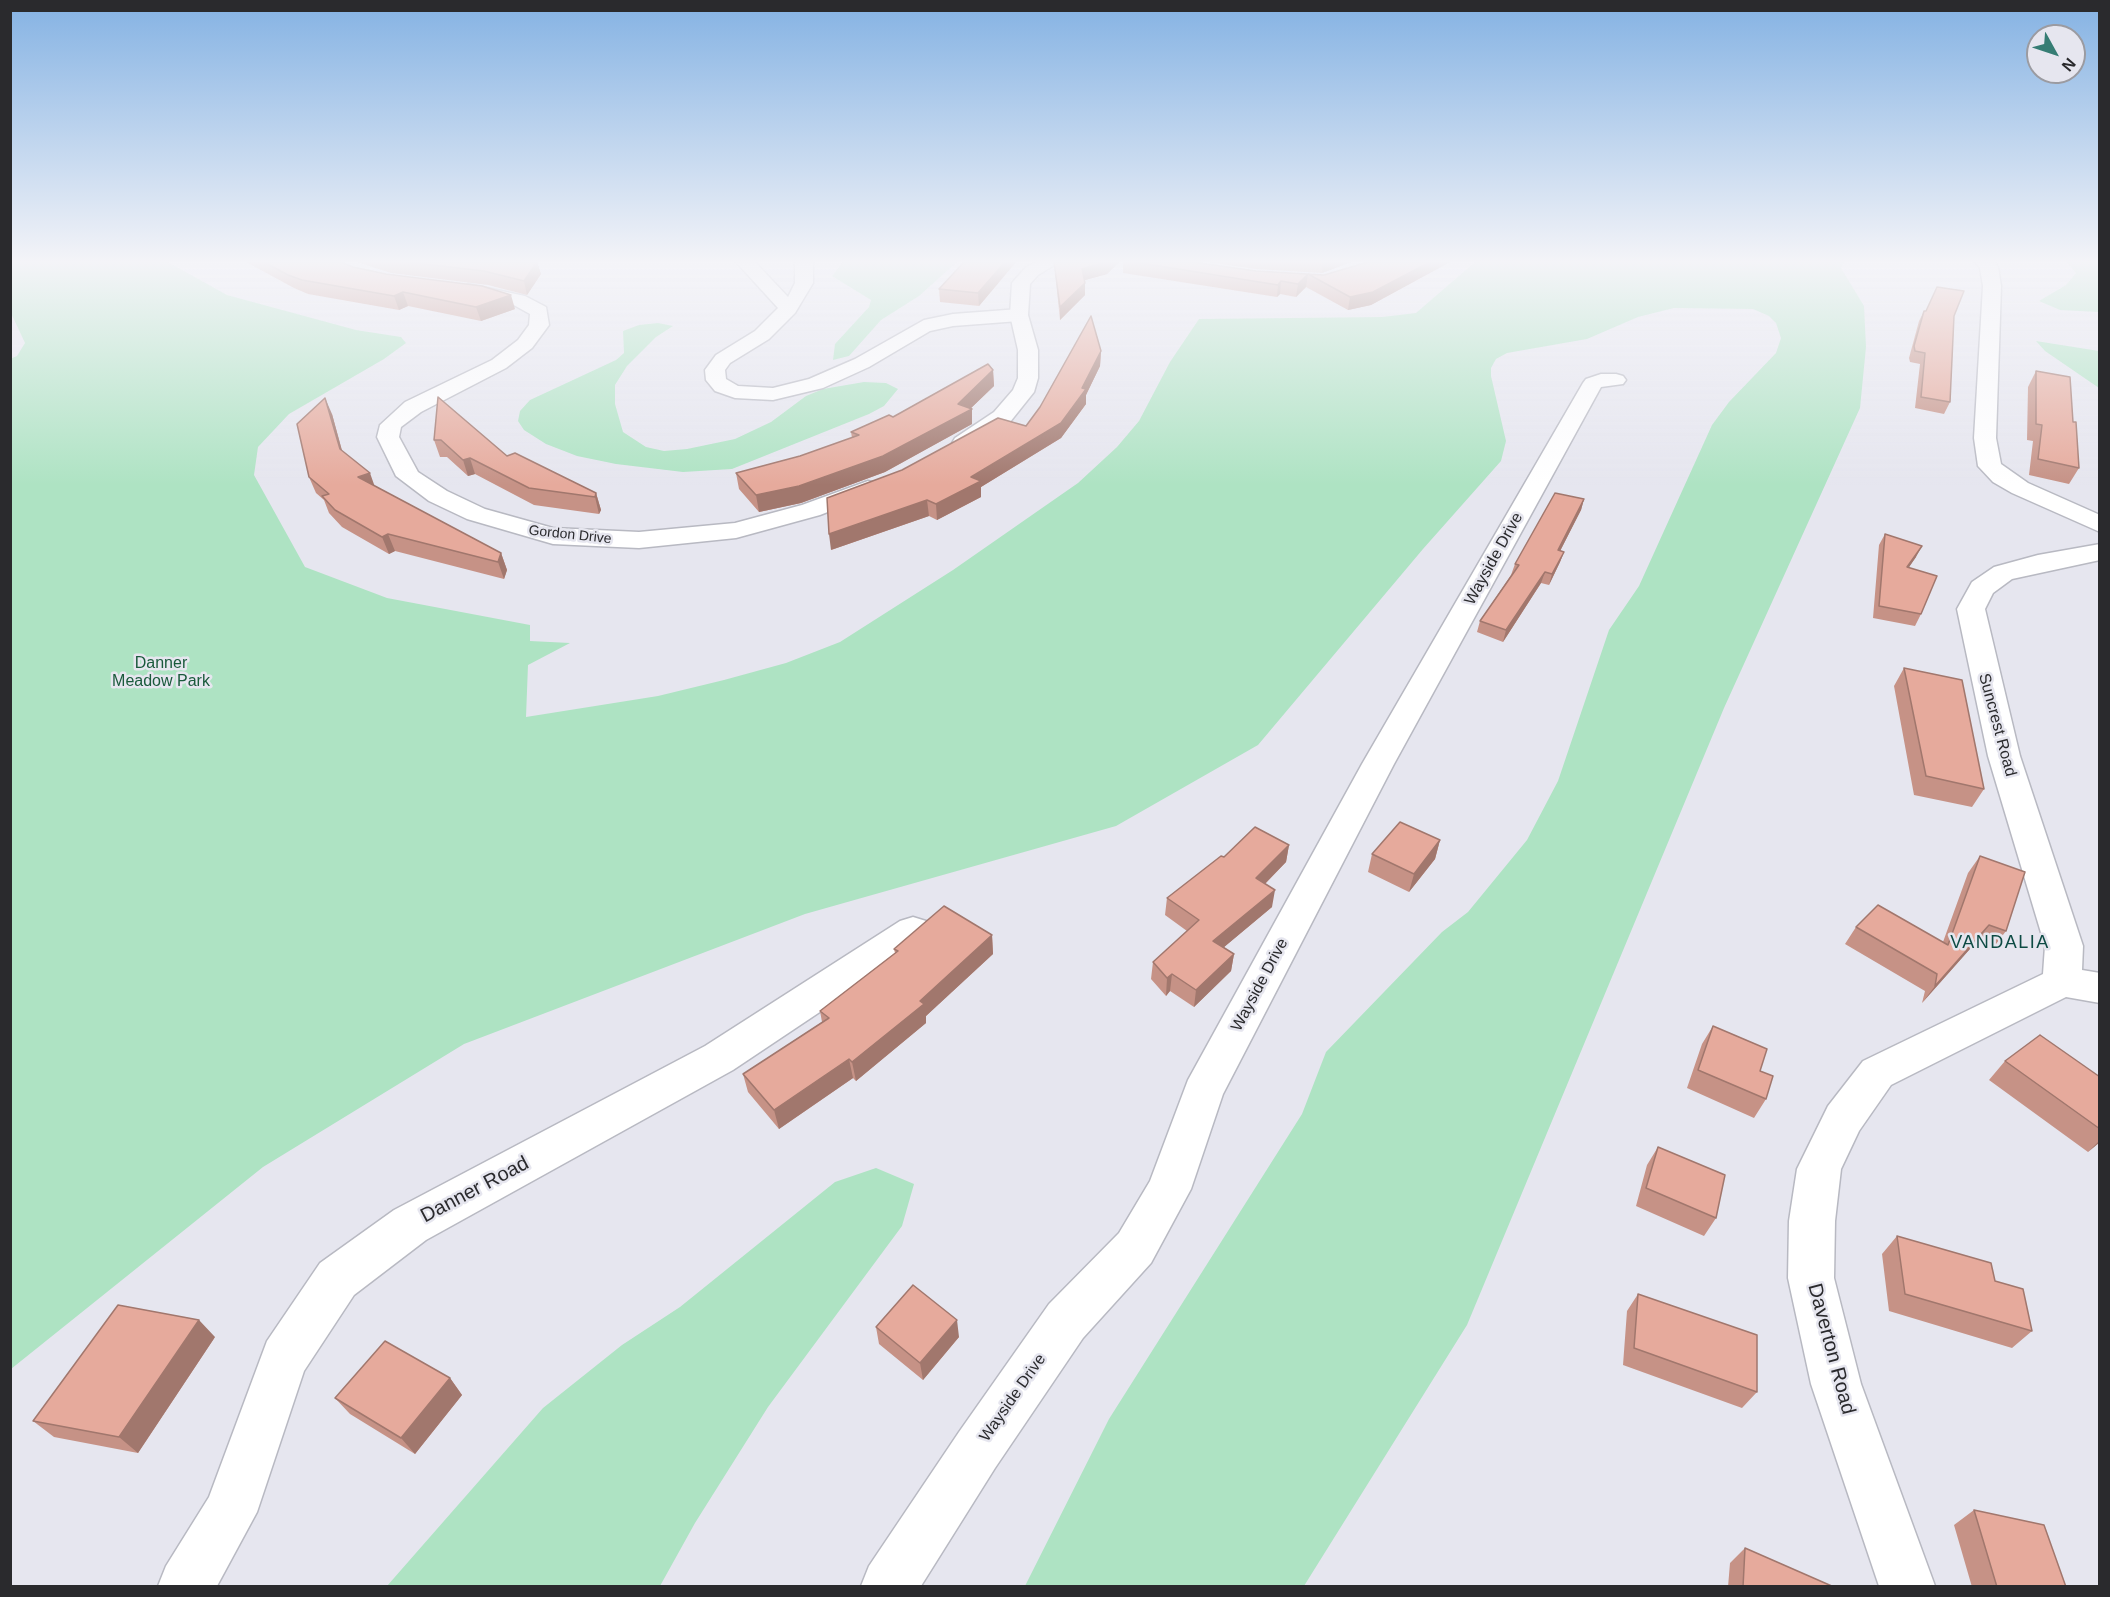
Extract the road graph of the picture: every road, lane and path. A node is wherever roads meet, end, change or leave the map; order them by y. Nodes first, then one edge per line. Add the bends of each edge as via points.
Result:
1 (530, 337) edge
2 (760, 337) edge
3 (906, 337) edge
4 (1025, 337) edge
5 (1990, 337) edge
6 (1616, 380) dead end
7 (947, 452) edge
8 (883, 483) edge
9 (2100, 525) edge
10 (2100, 552) edge
11 (913, 931) edge
12 (2081, 985) edge
13 (186, 1587) edge
14 (889, 1587) edge
15 (1907, 1587) edge

1 - 8 street, Gordon Drive via 499,364 413,407 391,426 388,437 408,476 476,514 553,536 639,540 736,530 811,510
2 - 3 street via 723,359 715,370 716,380 735,392 773,394 816,384
4 - 7 street via 1028,378 1023,392 1002,417
5 - 9 street via 1985,438 1990,466 2020,488
6 - 14 street, Wayside Drive via 1593,384 1378,764 1203,1092 1169,1189 1135,1248 1066,1321
10 - 12 street, Suncrest Road via 2003,573 1982,588 1971,609 2004,756 2064,946
11 - 13 street, Danner Road via 719,1058 410,1225 337,1279 284,1358 230,1512
12 - 15 street, Daverton Road via 1877,1073 1843,1119 1819,1169 1812,1221 1811,1278 1836,1384

